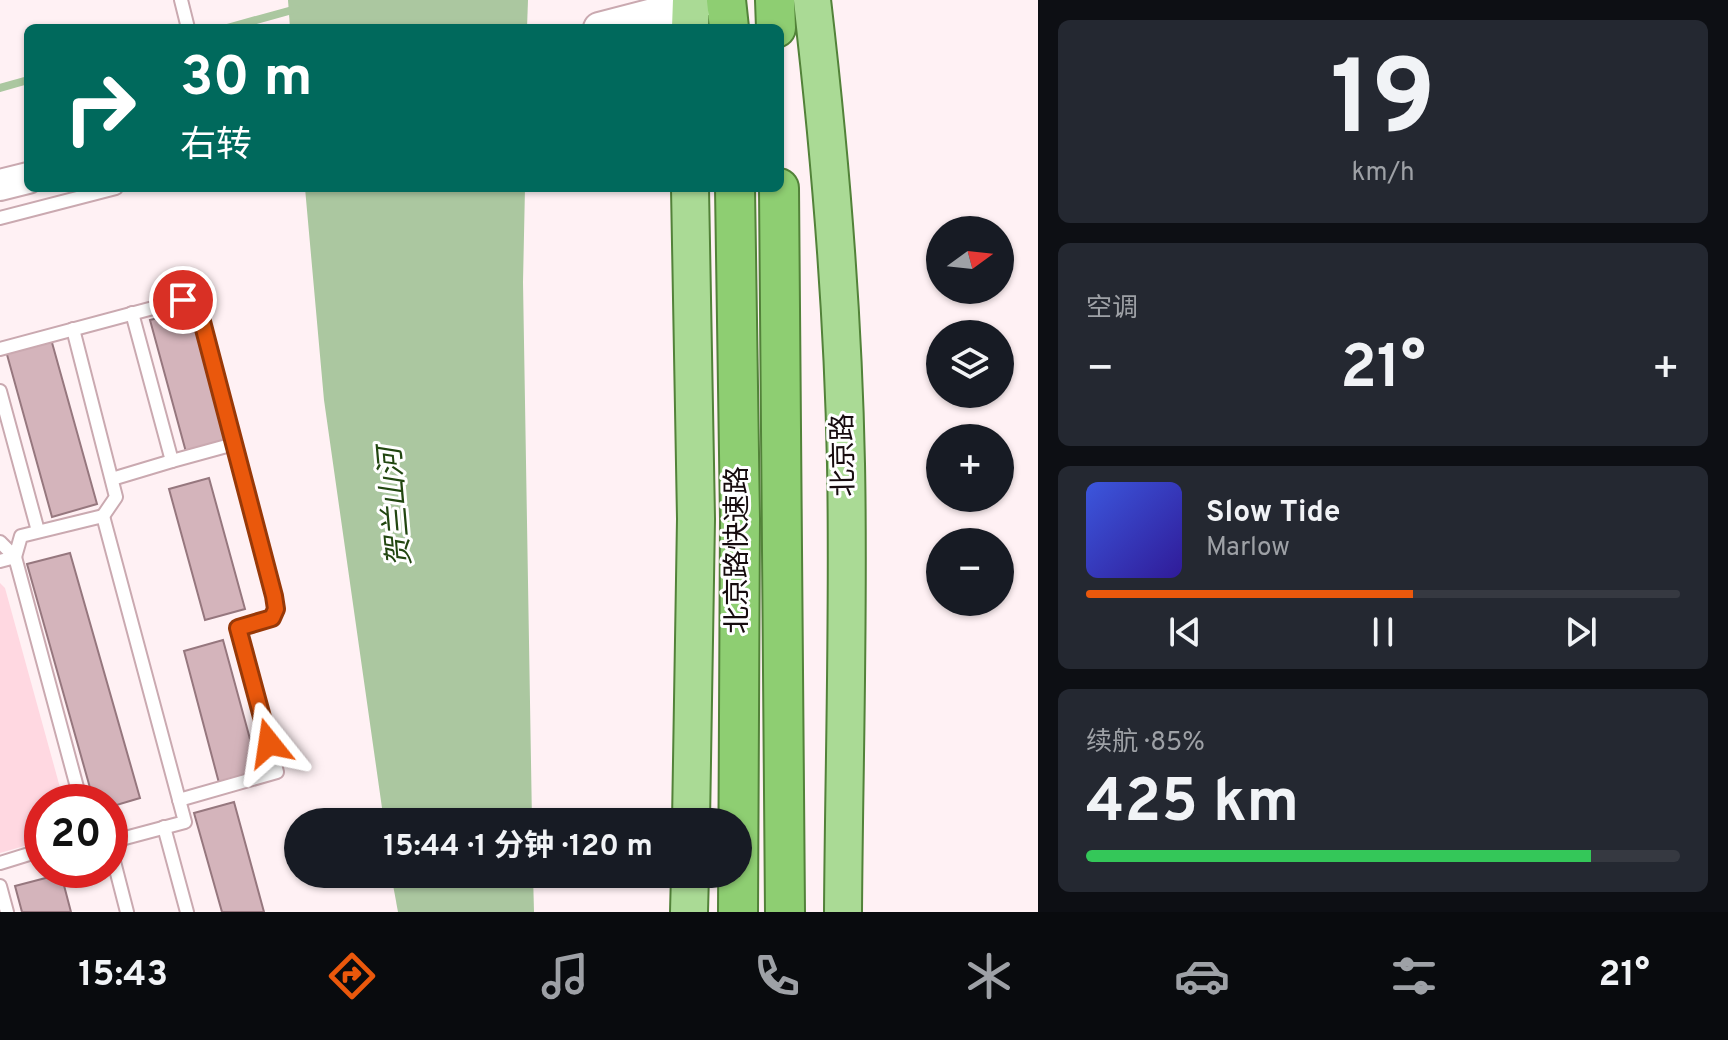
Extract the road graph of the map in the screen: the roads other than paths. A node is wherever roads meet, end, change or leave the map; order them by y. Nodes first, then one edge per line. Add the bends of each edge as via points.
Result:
1 (181, 0) edge
2 (775, 0) edge
3 (812, 0) edge
4 (701, 6) edge
5 (187, 24) edge
6 (615, 24) edge
7 (724, 24) edge
8 (776, 24) edge
9 (24, 179) edge
10 (0, 185) edge
11 (101, 192) edge
12 (690, 192) edge
13 (735, 192) edge
14 (779, 192) edge
15 (0, 218) edge
16 (132, 313) junction
17 (73, 329) junction
18 (0, 349) edge
19 (0, 391) edge
20 (234, 444) junction
21 (172, 461) junction
22 (112, 479) junction
23 (103, 516) junction
24 (38, 531) junction
25 (0, 542) edge
26 (15, 557) junction
27 (0, 561) edge
28 (76, 784) edge
29 (179, 800) junction
30 (691, 808) edge
31 (164, 827) junction
32 (128, 838) edge
33 (24, 856) edge
34 (0, 863) edge
35 (0, 886) edge
36 (121, 888) edge
37 (690, 888) edge
38 (7, 912) edge
39 (127, 912) edge
40 (187, 912) edge
41 (689, 912) edge
42 (738, 912) edge
43 (785, 912) edge
44 (843, 912) edge

1 - 5 lane
2 - 8 highway
3 - 44 main road, 北京路 via 840,314 846,465
4 - 6 street
4 - 7 highway
9 - 10 street
11 - 15 lane
12 - 30 main road via 696,519
13 - 42 highway, 北京路快速路
14 - 43 highway, 北京路快速路
16 - 17 lane
16 - 20 lane via 192,301 199,310
16 - 21 lane
17 - 18 lane
17 - 22 lane
19 - 24 lane
20 - 21 lane
20 - 29 lane via 276,609 272,618 238,628 277,772
21 - 22 lane
22 - 23 lane via 116,497
23 - 24 lane
23 - 29 lane
24 - 26 lane via 21,536
25 - 26 lane
26 - 27 lane
26 - 28 lane
29 - 31 lane via 185,822
31 - 32 lane
31 - 40 lane
33 - 34 lane
35 - 38 lane
36 - 39 lane
37 - 41 main road

